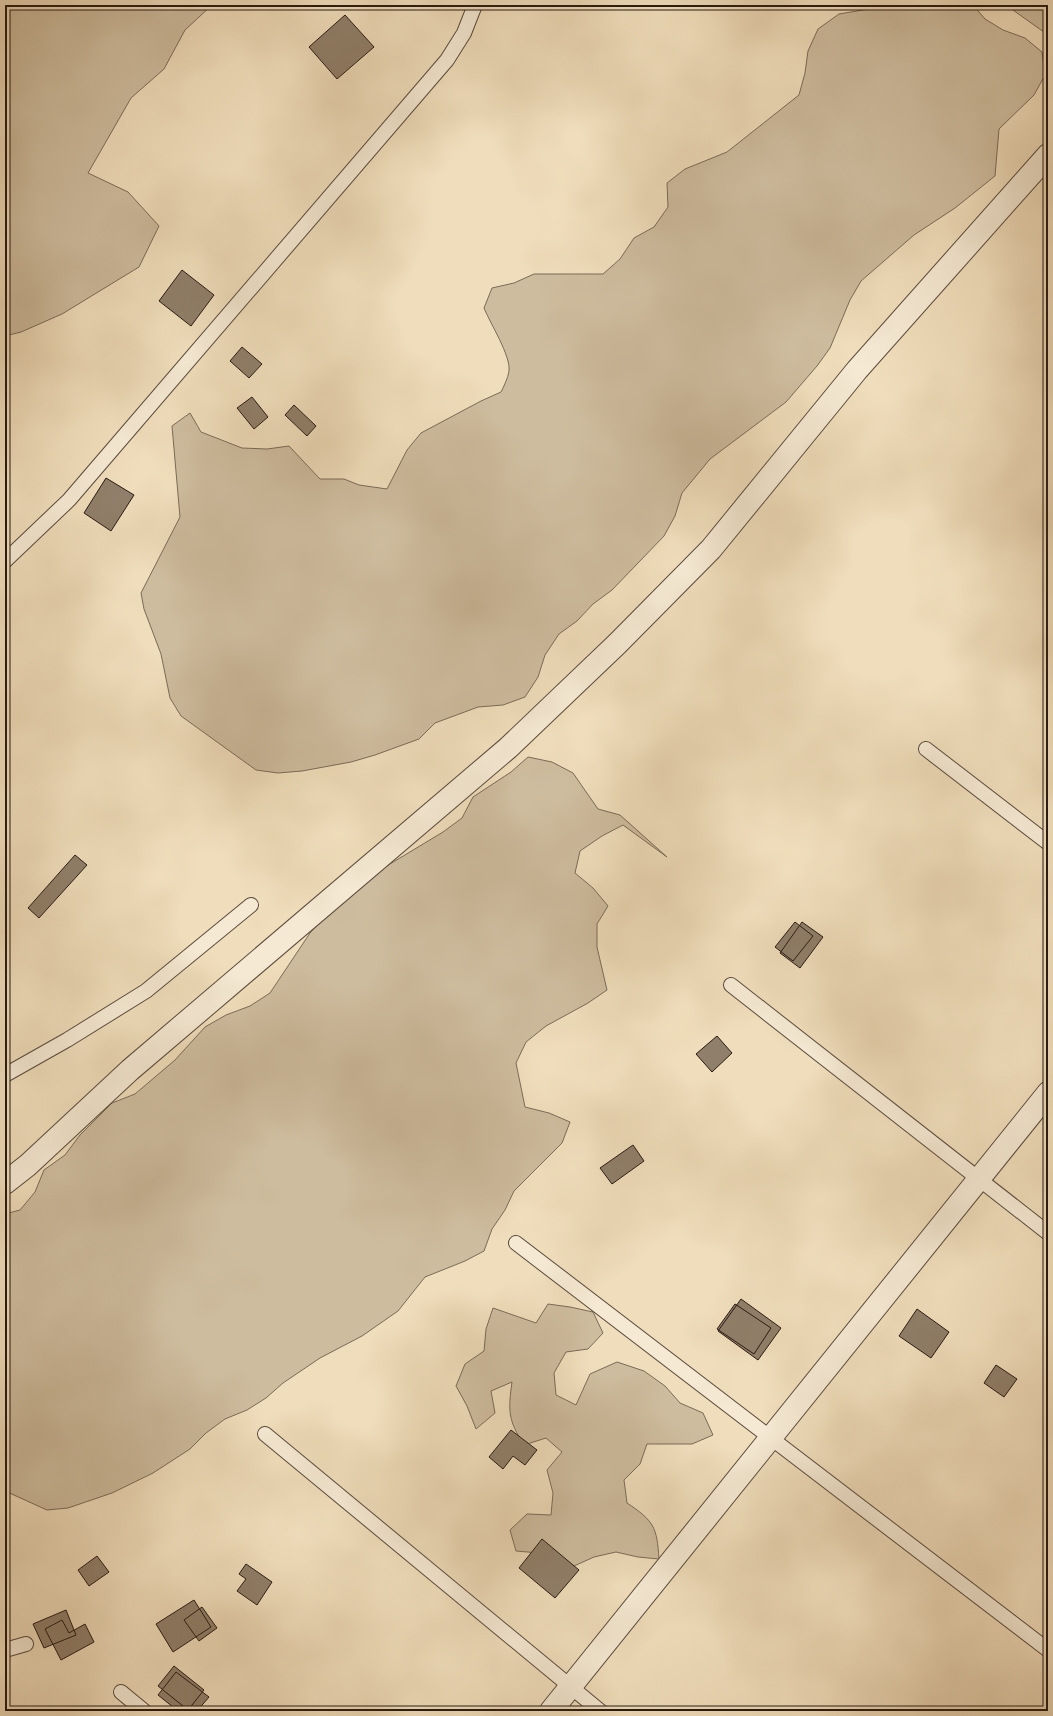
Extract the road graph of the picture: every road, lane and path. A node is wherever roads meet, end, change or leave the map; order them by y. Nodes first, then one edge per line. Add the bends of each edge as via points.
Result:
1 (475, 5) edge
2 (1048, 155) edge
3 (5, 561) edge
4 (926, 749) dead end
5 (1048, 843) edge
6 (251, 905) dead end
7 (731, 985) dead end
8 (5, 1075) edge
9 (1048, 1093) edge
10 (979, 1179) junction
11 (5, 1183) edge
12 (1048, 1232) edge
13 (516, 1243) dead end
14 (265, 1434) dead end
15 (771, 1438) junction
16 (26, 1644) dead end
17 (5, 1650) edge
18 (1048, 1650) edge
19 (570, 1687) junction
20 (121, 1692) dead end
21 (144, 1711) edge
22 (551, 1711) edge
23 (600, 1711) edge

1 - 3 lane via 464,33 447,60 69,500
2 - 11 street via 857,370 711,549 617,644 508,748 142,1060
4 - 5 lane
6 - 8 lane via 146,991
7 - 10 lane
9 - 10 street
10 - 12 lane
10 - 15 street
13 - 15 lane
14 - 19 lane
15 - 18 lane
15 - 19 street
16 - 17 lane
19 - 22 street
19 - 23 lane
20 - 21 lane

